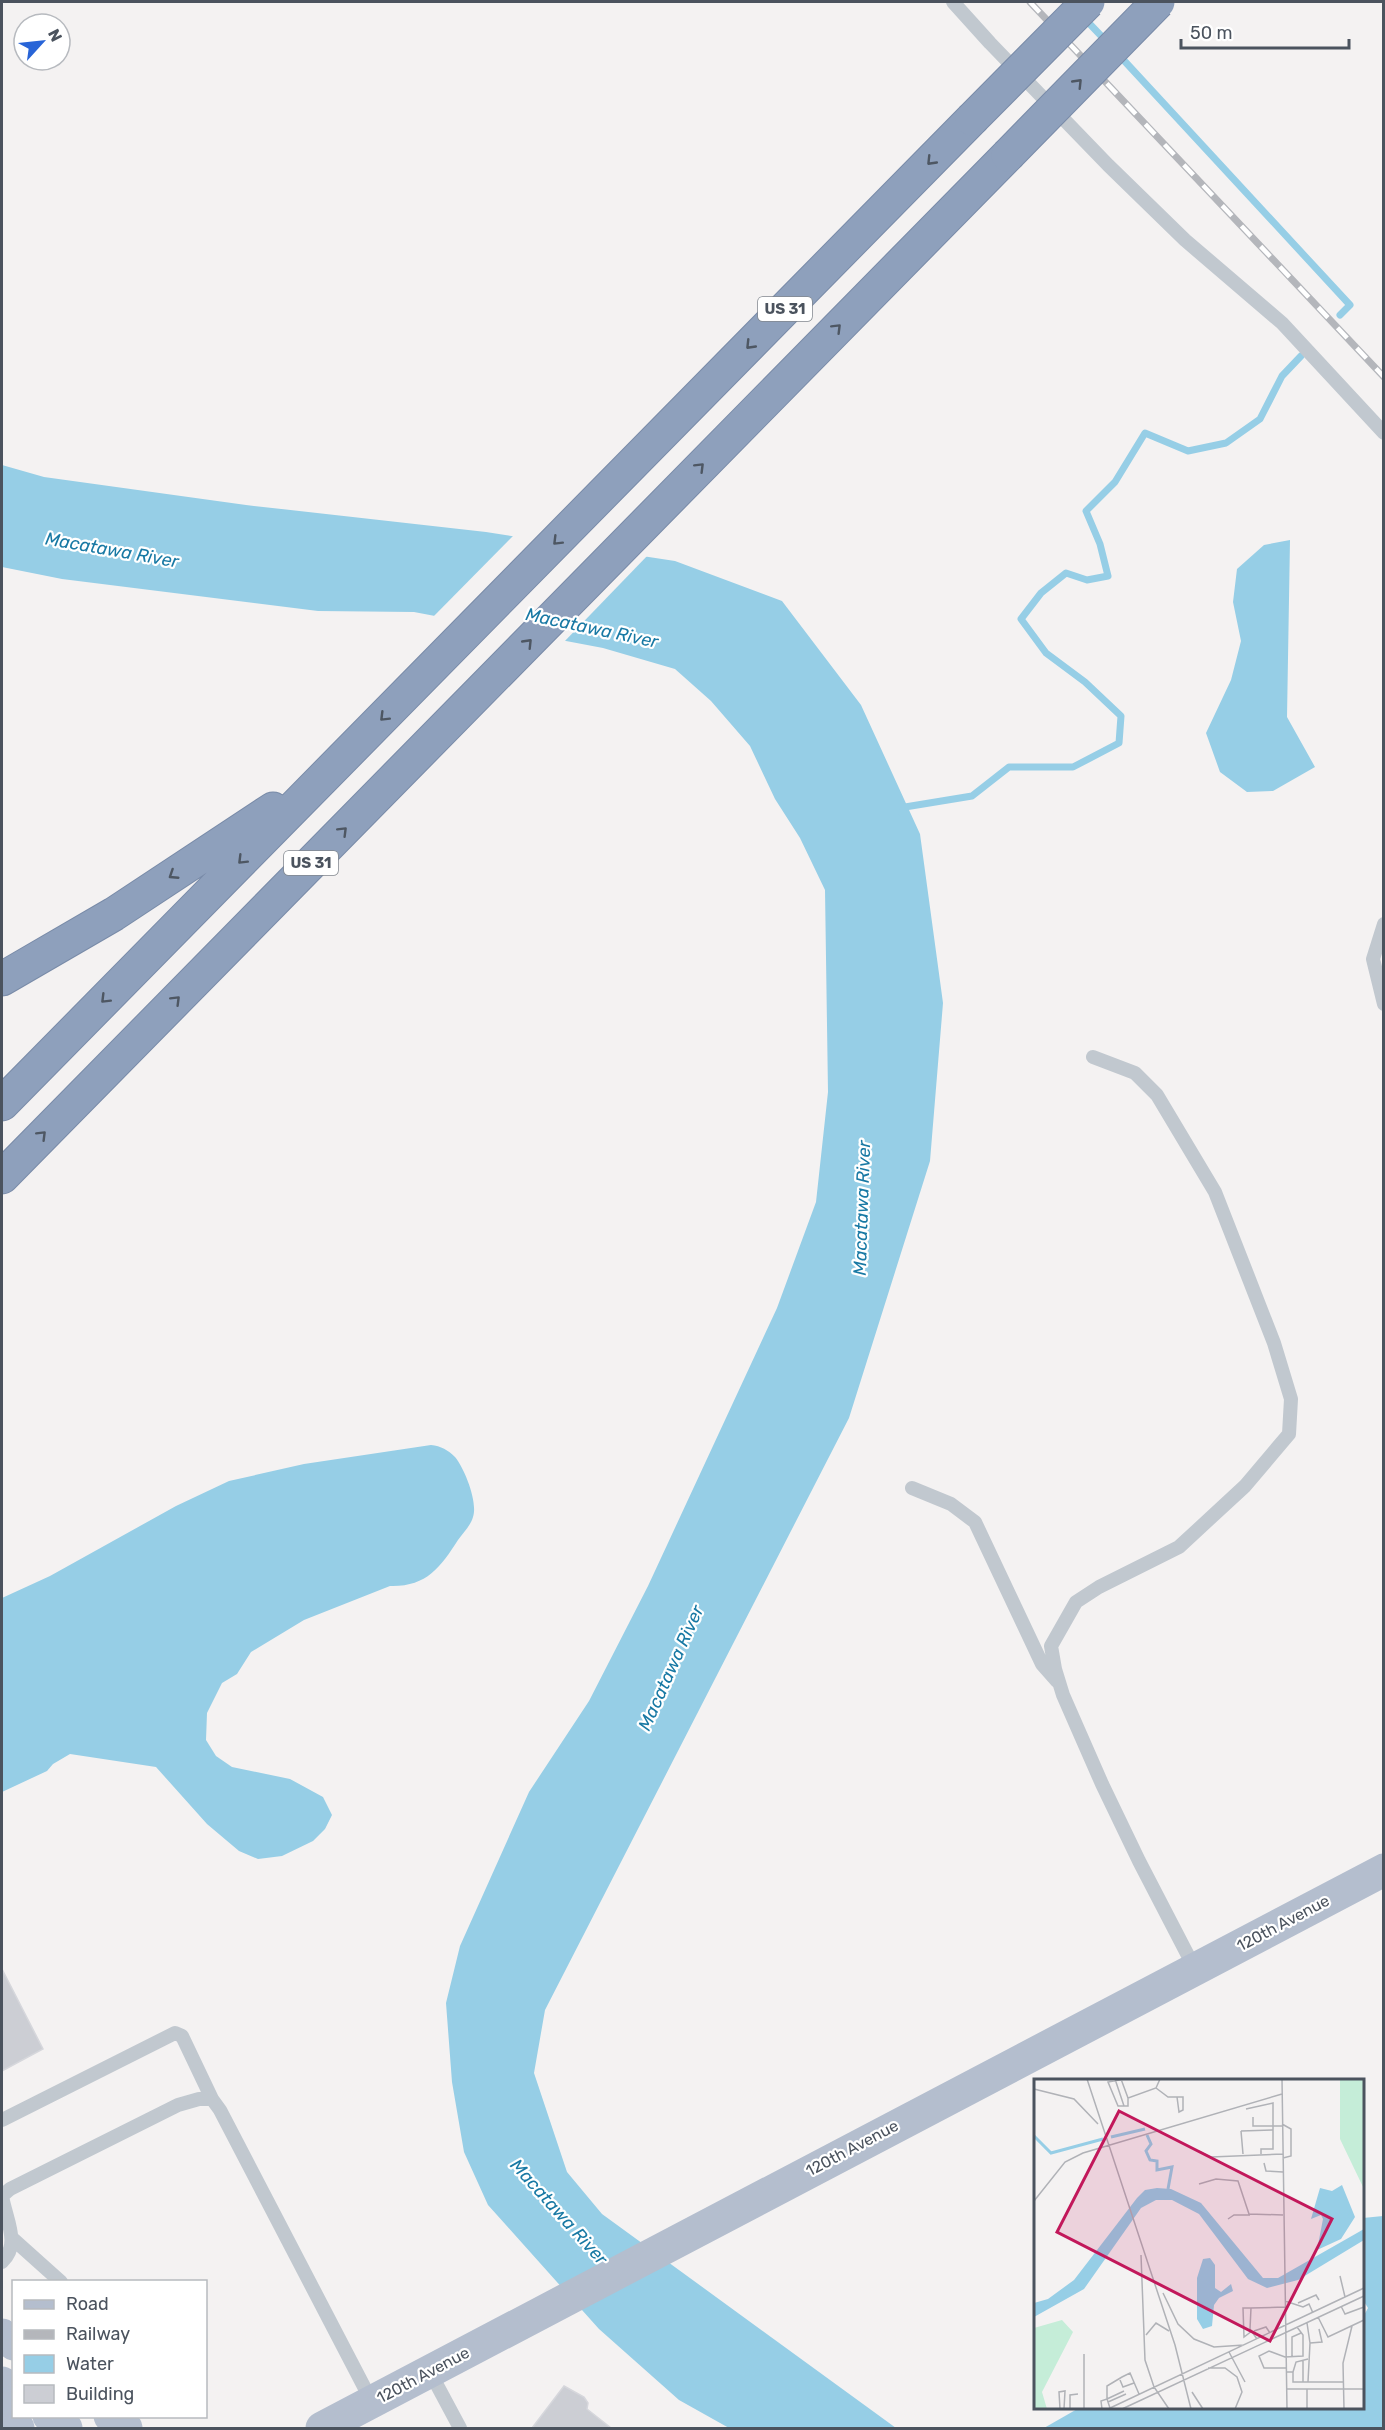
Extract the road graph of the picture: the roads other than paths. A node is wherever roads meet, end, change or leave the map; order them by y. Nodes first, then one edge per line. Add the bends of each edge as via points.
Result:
1 (953, 2) edge
2 (1058, 2) edge
3 (1088, 2) edge
4 (1158, 2) edge
5 (1005, 86) junction
6 (1383, 433) edge
7 (327, 774) junction
8 (1383, 924) edge
9 (2, 979) edge
10 (1383, 1004) edge
11 (1093, 1058) dead end
12 (2, 1104) edge
13 (2, 1177) edge
14 (912, 1488) dead end
15 (1060, 1685) junction
16 (1383, 1870) edge
17 (1195, 1969) junction
18 (212, 2099) junction
19 (2, 2120) edge
20 (3, 2213) edge
21 (13, 2239) junction
22 (2, 2262) edge
23 (59, 2280) edge
24 (430, 2372) junction
25 (372, 2403) junction
26 (2, 2416) edge
27 (52, 2418) edge
28 (113, 2418) edge
29 (18, 2428) edge
30 (66, 2428) edge
31 (126, 2428) edge
32 (322, 2428) edge
33 (460, 2428) edge

1 - 6 lane via 1108,165 1185,240 1282,323
2 - 5 highway via 1016,47
3 - 5 highway, US 31, bridge
13 -> 4 highway, US 31, bridge
5 -> 7 highway, US 31, bridge
7 -> 9 highway via 114,914
7 -> 12 highway, US 31
8 - 10 lane via 1373,959
11 - 15 lane via 1135,1073 1156,1095 1215,1192 1274,1343 1291,1399 1289,1434 1245,1486 1179,1547 1076,1602 1051,1646
14 - 15 lane via 951,1504 975,1522 1042,1664
15 - 17 lane via 1139,1862
16 - 17 main road, 120th Avenue
17 - 24 main road, 120th Avenue
18 - 19 lane via 182,2036 175,2033
18 - 20 lane via 178,2104 10,2188 2,2196
18 - 25 lane
20 - 21 lane
21 - 22 lane via 10,2255
21 - 23 lane
24 - 25 main road, 120th Avenue
24 - 33 lane
25 - 32 main road, 120th Avenue
26 - 29 main road
27 - 30 main road
28 - 31 main road

